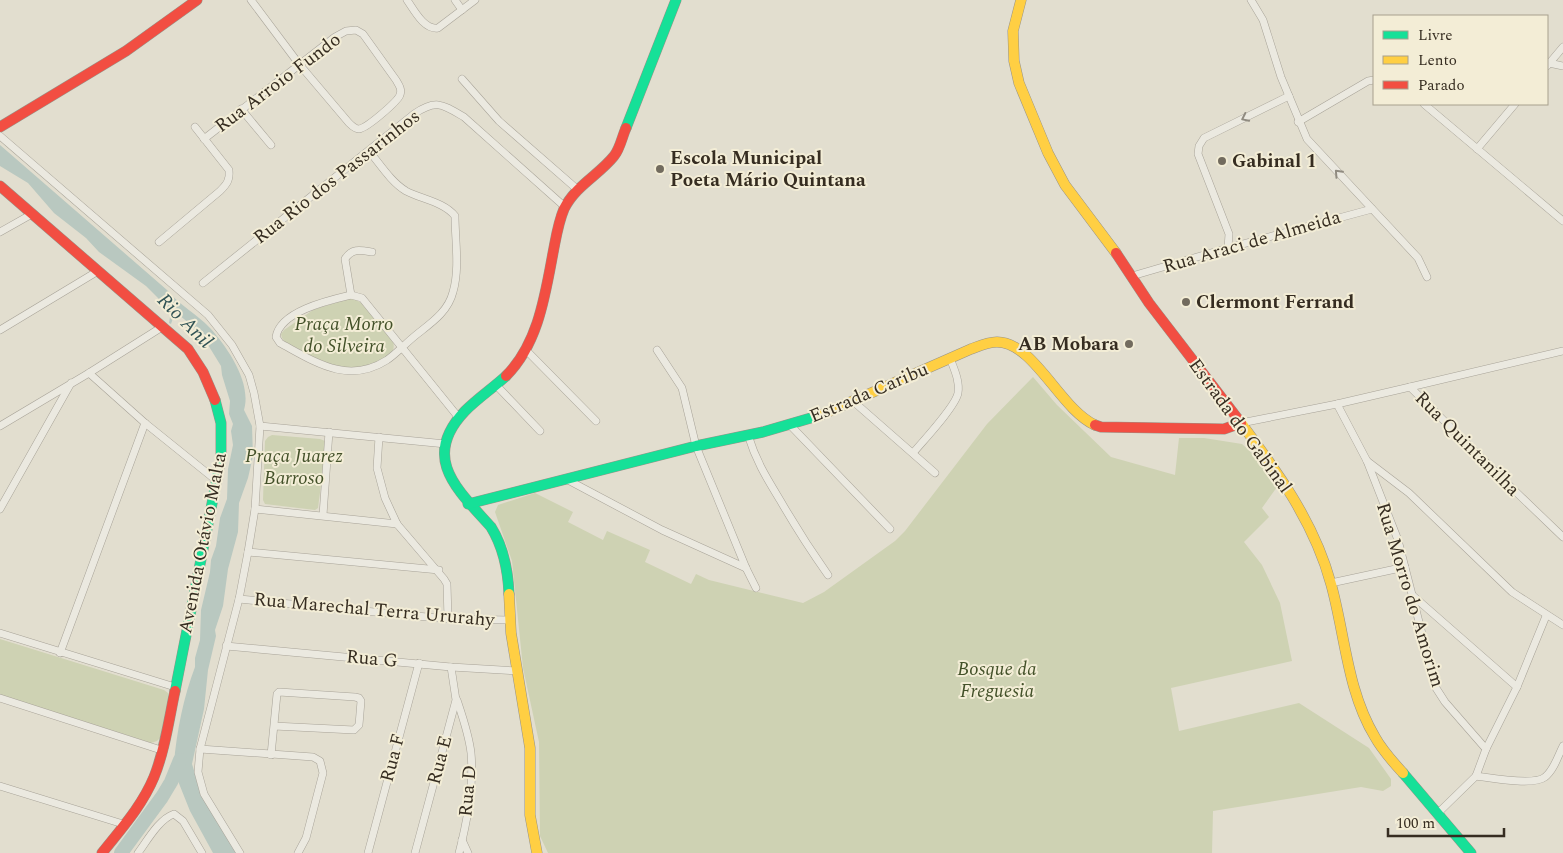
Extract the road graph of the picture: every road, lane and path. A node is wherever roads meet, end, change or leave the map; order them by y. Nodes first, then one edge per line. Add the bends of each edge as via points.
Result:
1 (197, 0) edge
2 (251, 0) edge
3 (407, 0) edge
4 (455, 0) edge
5 (475, 0) edge
6 (676, 0) edge
7 (1021, 0) edge
8 (1251, 0) edge
9 (462, 10) junction
10 (1563, 47) edge
11 (299, 64) junction
12 (1548, 65) edge
13 (1563, 66) edge
14 (462, 79) dead end
15 (1373, 80) edge
16 (1289, 96) junction
17 (1425, 105) edge
18 (1515, 105) edge
19 (241, 109) junction
20 (1298, 122) junction
21 (0, 127) edge
22 (195, 127) dead end
23 (0, 136) edge
24 (204, 139) junction
25 (271, 146) dead end
26 (1477, 149) junction
27 (369, 151) junction
28 (0, 186) edge
29 (578, 190) junction
30 (565, 207) junction
31 (1372, 209) junction
32 (32, 214) junction
33 (1563, 221) edge
34 (0, 232) edge
35 (1229, 234) junction
36 (159, 242) dead end
37 (1243, 244) junction
38 (1228, 248) junction
39 (372, 252) dead end
40 (98, 271) junction
41 (1132, 276) junction
42 (1427, 277) dead end
43 (203, 283) dead end
44 (351, 295) junction
45 (162, 327) junction
46 (0, 330) edge
47 (401, 347) junction
48 (525, 349) junction
49 (657, 350) dead end
50 (1563, 351) edge
51 (950, 358) junction
52 (89, 373) junction
53 (72, 383) junction
54 (496, 385) junction
55 (1410, 387) junction
56 (854, 402) junction
57 (1336, 404) junction
58 (459, 418) junction
59 (596, 421) dead end
60 (144, 423) junction
61 (1241, 423) junction
62 (790, 425) junction
63 (0, 426) edge
64 (260, 426) junction
65 (540, 430) dead end
66 (329, 432) junction
67 (748, 435) junction
68 (379, 437) junction
69 (446, 444) junction
70 (696, 446) junction
71 (913, 453) junction
72 (1367, 461) junction
73 (935, 473) dead end
74 (566, 479) junction
75 (217, 482) junction
76 (468, 504) junction
77 (0, 509) edge
78 (255, 509) junction
79 (323, 515) junction
80 (397, 524) junction
81 (890, 530) dead end
82 (1563, 537) edge
83 (248, 552) junction
84 (1405, 567) junction
85 (746, 568) junction
86 (439, 570) junction
87 (828, 575) dead end
88 (1331, 583) junction
89 (756, 588) dead end
90 (1412, 594) junction
91 (239, 599) junction
92 (1546, 616) junction
93 (448, 619) junction
94 (510, 620) junction
95 (1563, 625) edge
96 (0, 633) edge
97 (226, 646) junction
98 (60, 653) junction
99 (419, 663) junction
100 (451, 666) junction
101 (518, 671) junction
102 (175, 687) junction
103 (1517, 687) junction
104 (0, 698) edge
105 (456, 700) junction
106 (274, 726) junction
107 (1563, 746) edge
108 (200, 749) junction
109 (161, 750) junction
110 (1486, 750) junction
111 (271, 755) junction
112 (1476, 776) junction
113 (0, 786) edge
114 (1437, 814) junction
115 (124, 824) junction
116 (462, 840) junction
117 (102, 853) edge
118 (138, 853) edge
119 (202, 853) edge
120 (240, 853) edge
121 (298, 853) edge
122 (368, 853) edge
123 (415, 853) edge
124 (459, 853) edge
125 (468, 853) edge
126 (537, 853) edge
127 (1472, 853) edge

1 - 21 main road via 112,61
2 - 11 street
3 - 9 street via 426,25 433,28 438,28
4 - 9 street
5 - 9 street
6 - 29 main road via 615,155
7 - 41 main road, Estrada do Gabinal via 1014,31 1014,61 1032,118 1065,184
8 - 16 street via 1262,20
10 - 12 street
11 - 11 street, Rua Arroio Fundo via 349,123 359,129 367,126 400,94 396,80 363,34 356,30 335,37
11 - 19 street, Rua Arroio Fundo
12 - 13 street
14 - 29 street via 490,112
15 - 20 street
16 - 20 street
16 -> 35 street via 1204,138 1199,146 1198,154
17 - 26 street
18 - 26 street
19 - 24 street, Rua Arroio Fundo
19 - 25 street
31 -> 20 street via 1306,139
22 - 24 street
23 - 64 street via 208,314 249,374
24 - 36 street via 228,170 227,184
26 - 33 street
27 - 30 street, Rua Rio dos Passarinhos via 426,106 446,106 464,117
27 - 43 street, Rua Rio dos Passarinhos
27 - 47 street via 396,183 452,211 455,216 456,278 453,294 440,316
28 - 32 main road, Avenida Otávio Malta
29 - 30 main road
30 - 48 main road via 544,298
31 - 37 street, Rua Araci de Almeida
31 - 42 street via 1418,258
32 - 34 street
32 - 40 main road, Avenida Otávio Malta
35 - 37 street
35 - 38 street
37 - 38 street, Rua Araci de Almeida
38 - 41 street, Rua Araci de Almeida
39 - 44 street via 355,250 345,259
40 - 45 main road, Avenida Otávio Malta
40 - 46 street
41 - 61 main road, Estrada do Gabinal
44 - 47 street via 362,298
44 - 47 street via 314,304 280,326 276,337 280,343 306,357 341,371 372,368
45 - 52 street
45 - 75 main road, Avenida Otávio Malta via 188,349 214,393 222,433
47 - 58 street
48 - 54 main road via 513,369
48 - 59 street
49 - 70 street via 682,388
50 - 55 street
51 - 56 main road, Estrada Caribu
51 - 61 main road, Estrada Caribu via 987,344 1000,342 1011,346 1032,362 1080,416 1101,427 1224,429
51 - 71 street via 958,394
52 - 53 street
52 - 60 street
53 - 63 street
53 - 77 street
54 - 58 main road
54 - 65 street
55 - 57 street, Rua Quintanilha
55 - 82 street, Rua Quintanilha
56 - 62 main road, Estrada Caribu
56 - 71 street
57 - 61 street, Rua Quintanilha
57 - 72 street, Rua Morro do Amorim
58 - 69 main road
60 - 75 street
60 - 98 street
61 - 88 main road, Estrada do Gabinal via 1302,511
62 - 67 main road, Estrada Caribu
62 - 81 street
64 - 66 street
64 - 78 street
66 - 68 street
66 - 79 street
67 - 70 main road, Estrada Caribu
67 - 87 street via 761,469 802,539
68 - 69 street
68 - 80 street via 377,468 380,484
69 - 76 main road via 445,463
70 - 74 main road, Estrada Caribu
70 - 85 street
71 - 73 street
72 - 84 street, Rua Morro do Amorim via 1398,540
72 - 92 street via 1409,493 1512,592
74 - 76 main road, Estrada Caribu
74 - 85 street via 662,530
75 - 102 main road, Avenida Otávio Malta
76 - 94 main road via 491,527 502,548 508,578
78 - 79 street
78 - 83 street
79 - 80 street
80 - 86 street
83 - 86 street
83 - 91 street
84 - 88 street
84 - 90 street, Rua Morro do Amorim
85 - 89 street
86 - 93 street via 447,584
88 - 114 main road, Estrada do Gabinal via 1364,716 1375,738
90 - 103 street
90 - 110 street, Rua Morro do Amorim via 1436,688
91 - 93 street, Rua Marechal Terra Ururahy
91 - 97 street
92 - 95 street
92 - 103 street
93 - 94 street, Rua Marechal Terra Ururahy
94 - 101 main road
96 - 98 street
97 - 99 street, Rua G
97 - 108 street
98 - 102 street
99 - 100 street, Rua G
99 - 122 street, Rua F
100 - 101 street, Rua G
100 - 105 street, Rua E
101 - 126 main road via 529,741 531,826
102 - 109 main road, Avenida Otávio Malta
103 - 110 street
104 - 109 street
105 - 116 street, Rua D via 468,736 471,758
105 - 123 street, Rua E
106 - 106 street via 354,730 359,725 361,701 355,697 279,692
106 - 111 street
107 - 112 street via 1544,778 1534,781
108 - 111 street
108 - 120 street via 198,772 204,794
109 - 115 main road, Avenida Otávio Malta via 152,782
110 - 112 street
111 - 121 street via 313,757 322,764 323,772 306,838
112 - 114 street
113 - 115 street
114 - 127 main road, Estrada do Gabinal
115 - 117 main road, Avenida Otávio Malta
116 - 124 street, Rua D
116 - 125 street
118 - 119 street via 160,824 174,814 184,821

